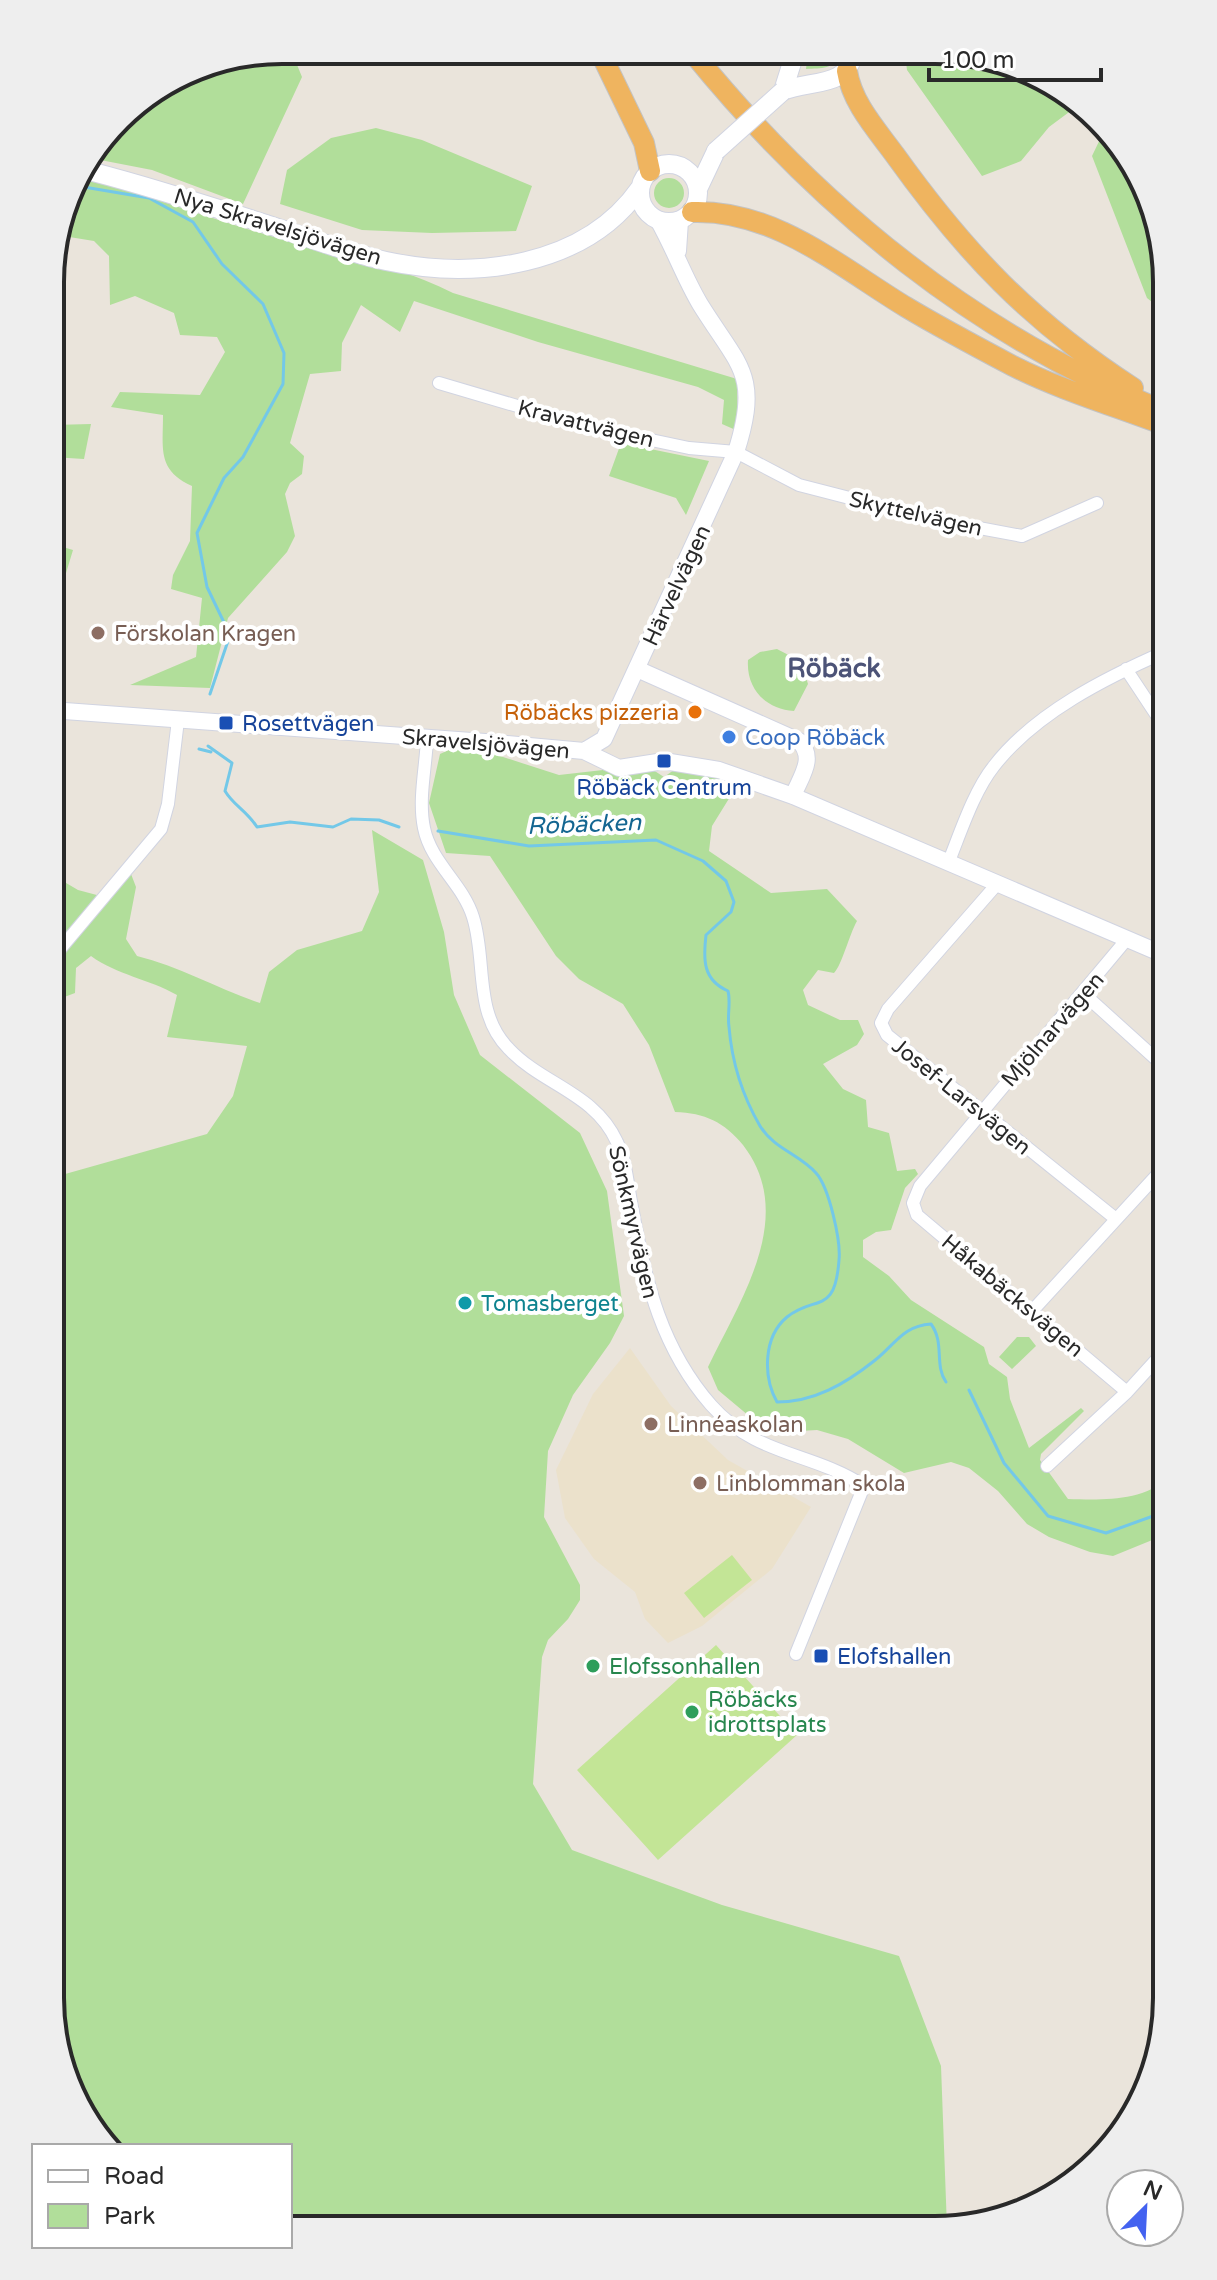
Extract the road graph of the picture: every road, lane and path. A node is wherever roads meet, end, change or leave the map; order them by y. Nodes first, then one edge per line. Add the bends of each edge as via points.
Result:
1 (606, 64) edge
2 (690, 64) edge
3 (703, 64) edge
4 (792, 64) edge
5 (848, 64) edge
6 (850, 64) edge
7 (783, 91) junction
8 (716, 151) junction
9 (681, 167) junction
10 (94, 172) edge
11 (645, 180) junction
12 (698, 189) junction
13 (686, 216) junction
14 (653, 217) junction
15 (611, 223) junction
16 (678, 257) junction
17 (439, 383) dead end
18 (1153, 400) edge
19 (1153, 405) edge
20 (1135, 414) junction
21 (1153, 421) edge
22 (736, 452) junction
23 (1097, 503) dead end
24 (1153, 657) edge
25 (637, 669) junction
26 (1126, 669) junction
27 (1153, 710) edge
28 (64, 711) edge
29 (178, 720) junction
30 (427, 738) junction
31 (584, 751) junction
32 (793, 796) junction
33 (949, 861) junction
34 (998, 883) junction
35 (1127, 939) junction
36 (64, 945) edge
37 (1153, 950) edge
38 (1084, 994) junction
39 (1153, 1056) edge
40 (981, 1111) junction
41 (1153, 1179) edge
42 (916, 1193) joint
43 (1116, 1219) junction
44 (1033, 1310) junction
45 (1153, 1363) edge
46 (1127, 1392) junction
47 (1047, 1466) dead end
48 (796, 1654) dead end

1 - 11 highway via 644,143
2 - 20 highway via 773,159 855,234 966,318
3 - 19 highway via 780,152 926,278 1032,348
4 - 7 main road
5 - 7 main road via 832,81 802,83
6 - 18 highway via 858,105 990,275 1067,342
7 - 8 main road, bridge
8 - 9 main road
8 - 12 main road
9 - 11 main road via 667,164
9 - 12 main road
10 - 15 main road, Nya Skravelsjövägen via 359,255 424,267 511,264 570,247
11 - 14 main road via 641,202
11 - 15 main road, Nya Skravelsjövägen
12 - 13 main road
13 - 14 main road
13 - 16 street
13 - 20 highway via 747,219 795,238 1016,367 1083,398
14 - 15 main road, Nya Skravelsjövägen via 627,216
14 - 16 street
16 - 22 street, Härvelvägen via 747,383 748,405
17 - 22 street, Kravattvägen via 585,426 689,448
20 - 21 highway
22 - 23 street, Skyttelvägen via 799,485 1022,536
22 - 25 street, Härvelvägen
24 - 26 street
25 - 31 street, Härvelvägen via 604,739
25 - 32 street via 799,741 809,759
26 - 27 street
26 - 33 street via 1055,712 994,766
28 - 29 street, Skravelsjövägen
29 - 30 street, Skravelsjövägen
29 - 36 street via 161,829
30 - 31 street, Skravelsjövägen
30 - 48 street, Sönkmyrvägen via 422,810 426,839 474,920 486,1006 495,1030 524,1063 584,1099 611,1129 645,1278 672,1350 704,1396 746,1437 836,1468 864,1486
31 - 32 street, Skravelsjövägen via 619,768 676,761 719,770
32 - 33 street, Skravelsjövägen
33 - 34 street, Skravelsjövägen
34 - 35 street, Skravelsjövägen
34 - 40 street, Josef-Larsvägen via 881,1023 887,1035
35 - 37 street, Skravelsjövägen
35 - 38 street, Mjölnarvägen
38 - 39 street
38 - 40 street, Mjölnarvägen
40 - 42 street, Mjölnarvägen
40 - 43 street, Josef-Larsvägen
41 - 43 street
42 - 44 street, Håkabäcksvägen via 917,1215
43 - 44 street
44 - 46 street, Håkabäcksvägen
45 - 46 street
46 - 47 street

